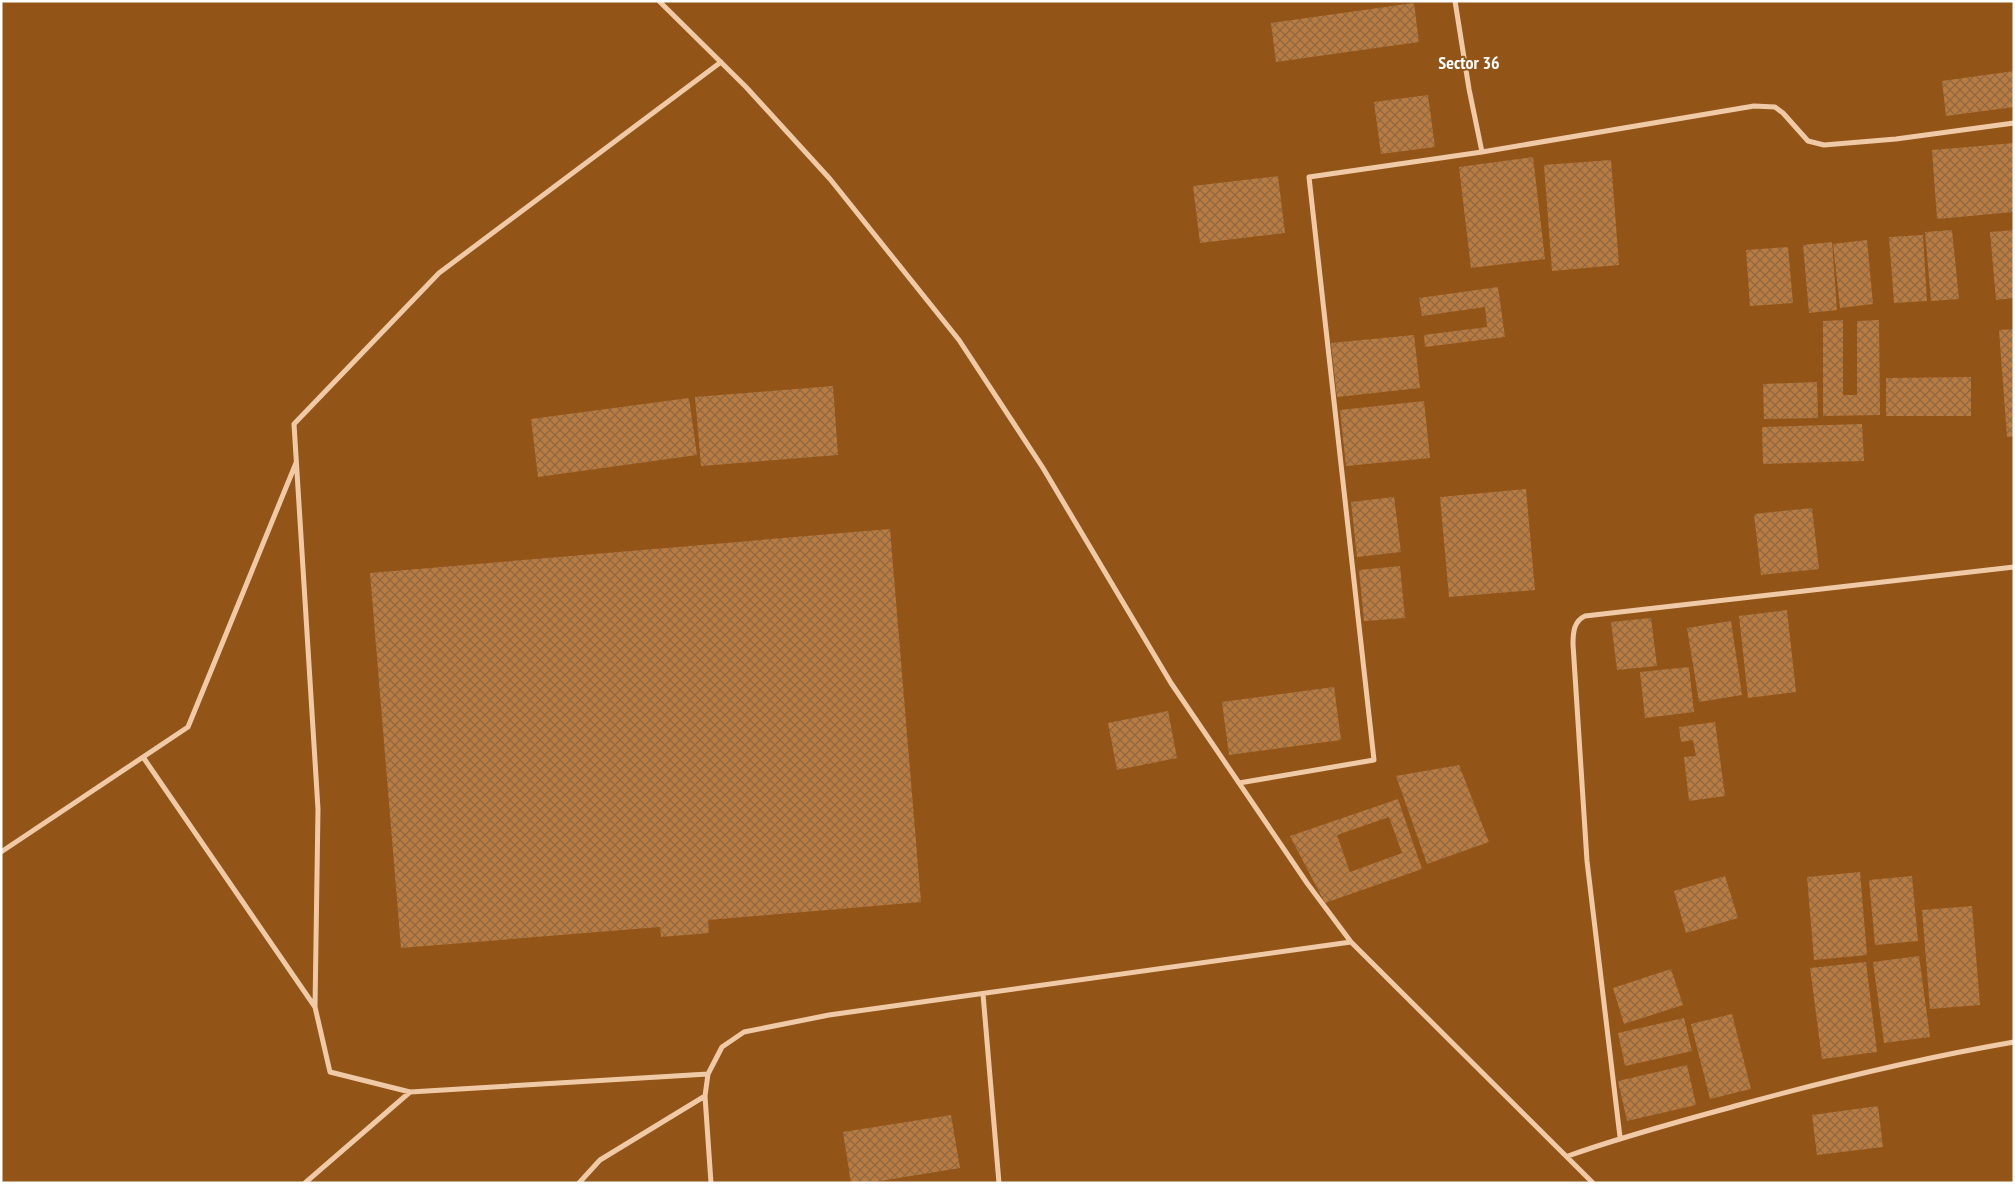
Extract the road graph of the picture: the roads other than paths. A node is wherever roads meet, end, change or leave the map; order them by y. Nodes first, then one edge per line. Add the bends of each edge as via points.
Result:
1 (659, 1) edge
2 (1455, 1) edge
3 (721, 62) junction
4 (2014, 123) edge
5 (1482, 152) junction
6 (296, 462) junction
7 (2014, 568) edge
8 (143, 757) junction
9 (1239, 783) junction
10 (1, 852) edge
11 (1351, 942) junction
12 (983, 994) junction
13 (315, 1008) junction
14 (2014, 1042) edge
15 (708, 1074) junction
16 (410, 1092) junction
17 (705, 1096) junction
18 (1620, 1137) junction
19 (1568, 1156) junction
20 (305, 1183) edge
21 (579, 1183) edge
22 (711, 1183) edge
23 (998, 1183) edge
24 (1593, 1183) edge

1 - 3 street
2 - 5 street via 1468,89
3 - 6 street via 439,273 294,424
3 - 9 street via 830,179 958,340 1043,468 1171,683
4 - 5 street via 1824,145 1808,141 1775,107 1754,106
5 - 9 street via 1309,177 1374,760
6 - 8 street via 188,727
6 - 13 street via 318,809
7 - 18 street via 1592,615 1577,622 1573,644 1585,837
8 - 10 street
8 - 13 street
9 - 11 street
11 - 12 street
11 - 19 street
12 - 15 street via 829,1015 744,1032 722,1047
12 - 23 street
13 - 16 street via 330,1072
14 - 18 street via 1853,1075
15 - 16 street
15 - 17 street
16 - 20 street
17 - 21 street via 600,1160
17 - 22 street
18 - 19 street
19 - 24 street

